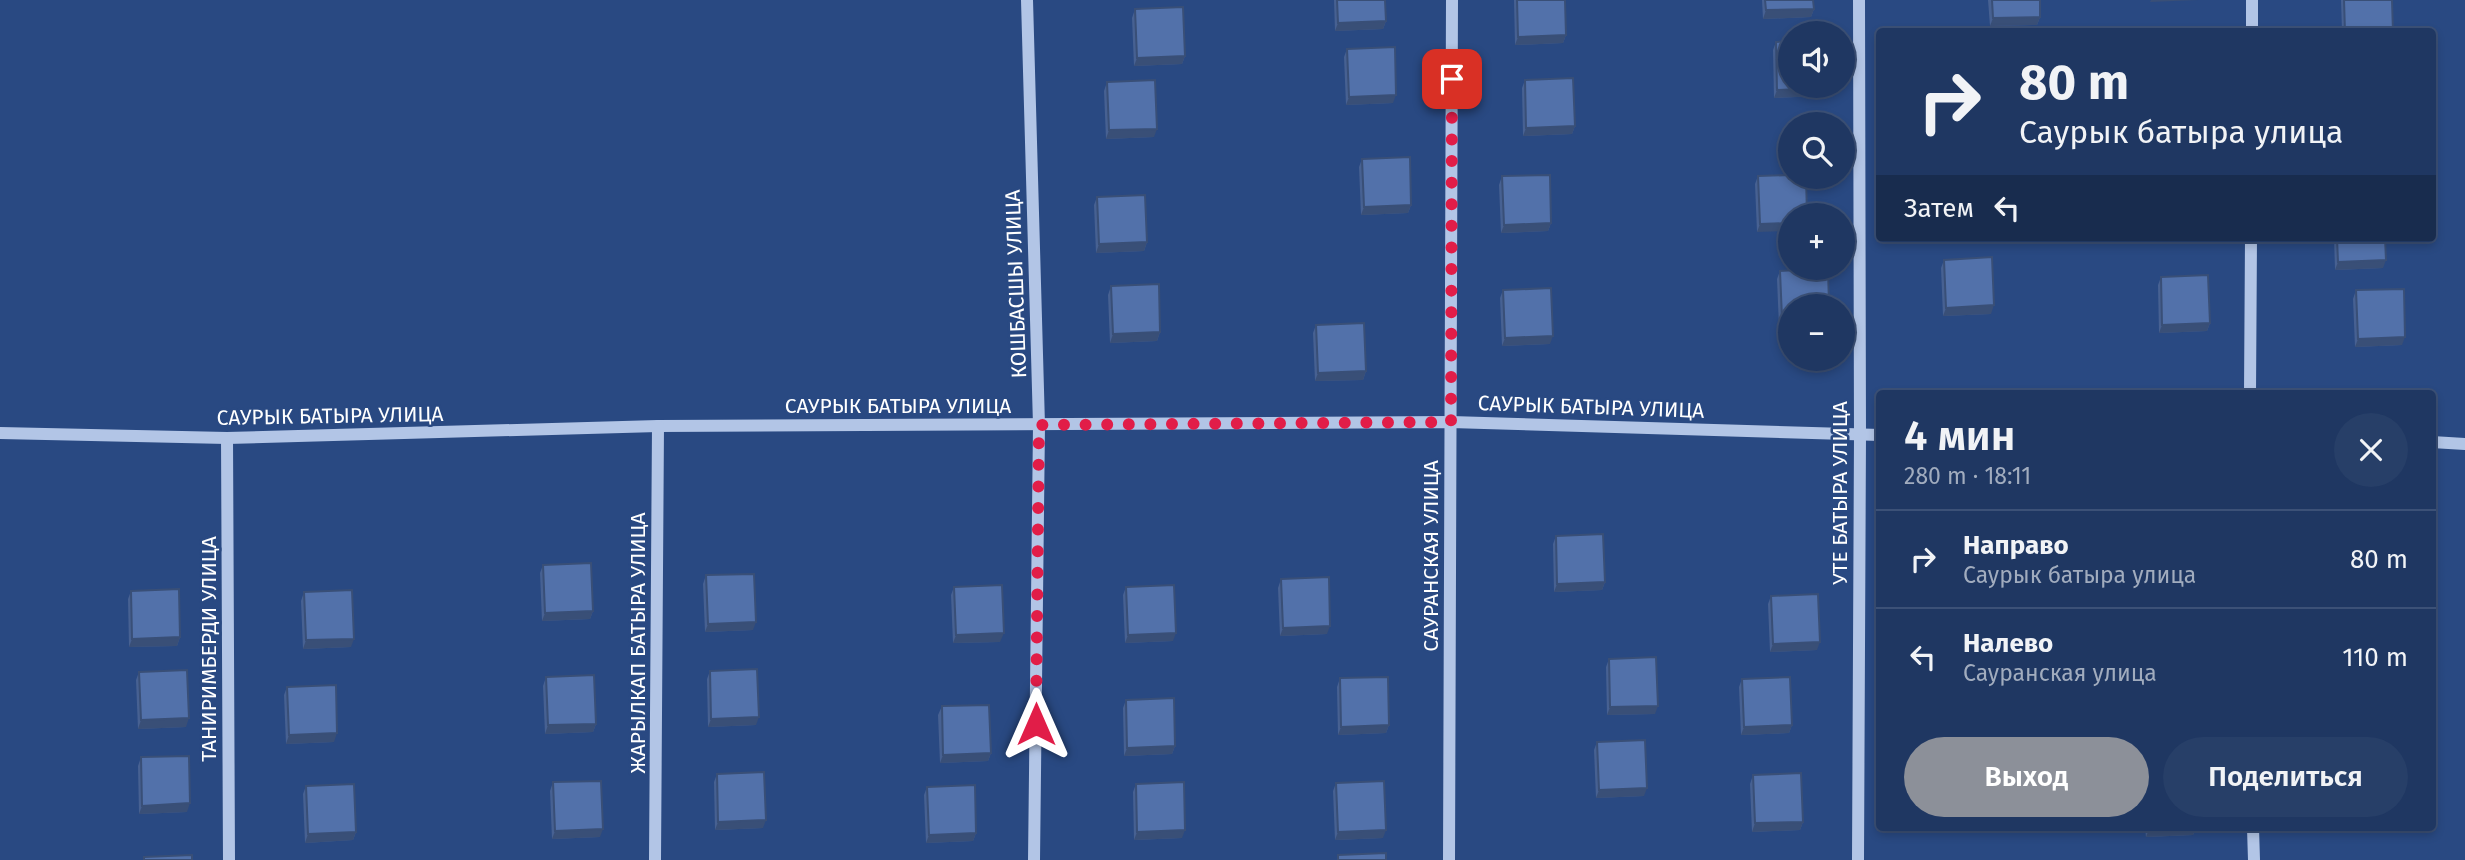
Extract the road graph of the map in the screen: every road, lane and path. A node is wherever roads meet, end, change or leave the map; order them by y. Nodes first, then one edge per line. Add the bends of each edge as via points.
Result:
1 (1027, 0) edge
2 (1452, 0) edge
3 (1859, 0) edge
4 (2252, 0) edge
5 (2252, 28) edge
6 (2251, 242) edge
7 (2250, 390) edge
8 (1451, 422) junction
9 (1039, 425) junction
10 (659, 426) junction
11 (0, 433) edge
12 (1860, 435) junction
13 (1876, 435) edge
14 (227, 438) junction
15 (2436, 442) edge
16 (2465, 444) edge
17 (2253, 831) edge
18 (229, 860) edge
19 (656, 860) edge
20 (1034, 860) edge
21 (1449, 860) edge
22 (1857, 860) edge
23 (2254, 860) edge

1 - 9 street, КОШБАСШЫ УЛИЦА
2 - 8 street, САУРАНСКАЯ УЛИЦА
3 - 12 street, УТЕ БАТЫРА УЛИЦА
4 - 5 street
6 - 7 street
8 - 9 street, САУРЫК БАТЫРА УЛИЦА
8 - 12 street, САУРЫК БАТЫРА УЛИЦА
8 - 21 street, САУРАНСКАЯ УЛИЦА
9 - 10 street, САУРЫК БАТЫРА УЛИЦА
9 - 20 street, КОШБАСШЫ УЛИЦА
10 - 14 street, САУРЫК БАТЫРА УЛИЦА
10 - 19 street, ЖАРЫЛКАП БАТЫРА УЛИЦА
11 - 14 street, САУРЫК БАТЫРА УЛИЦА
12 - 13 street, САУРЫК БАТЫРА УЛИЦА
12 - 22 street, УТЕ БАТЫРА УЛИЦА
14 - 18 street, ТАНИРИМБЕРДИ УЛИЦА
15 - 16 street
17 - 23 street

